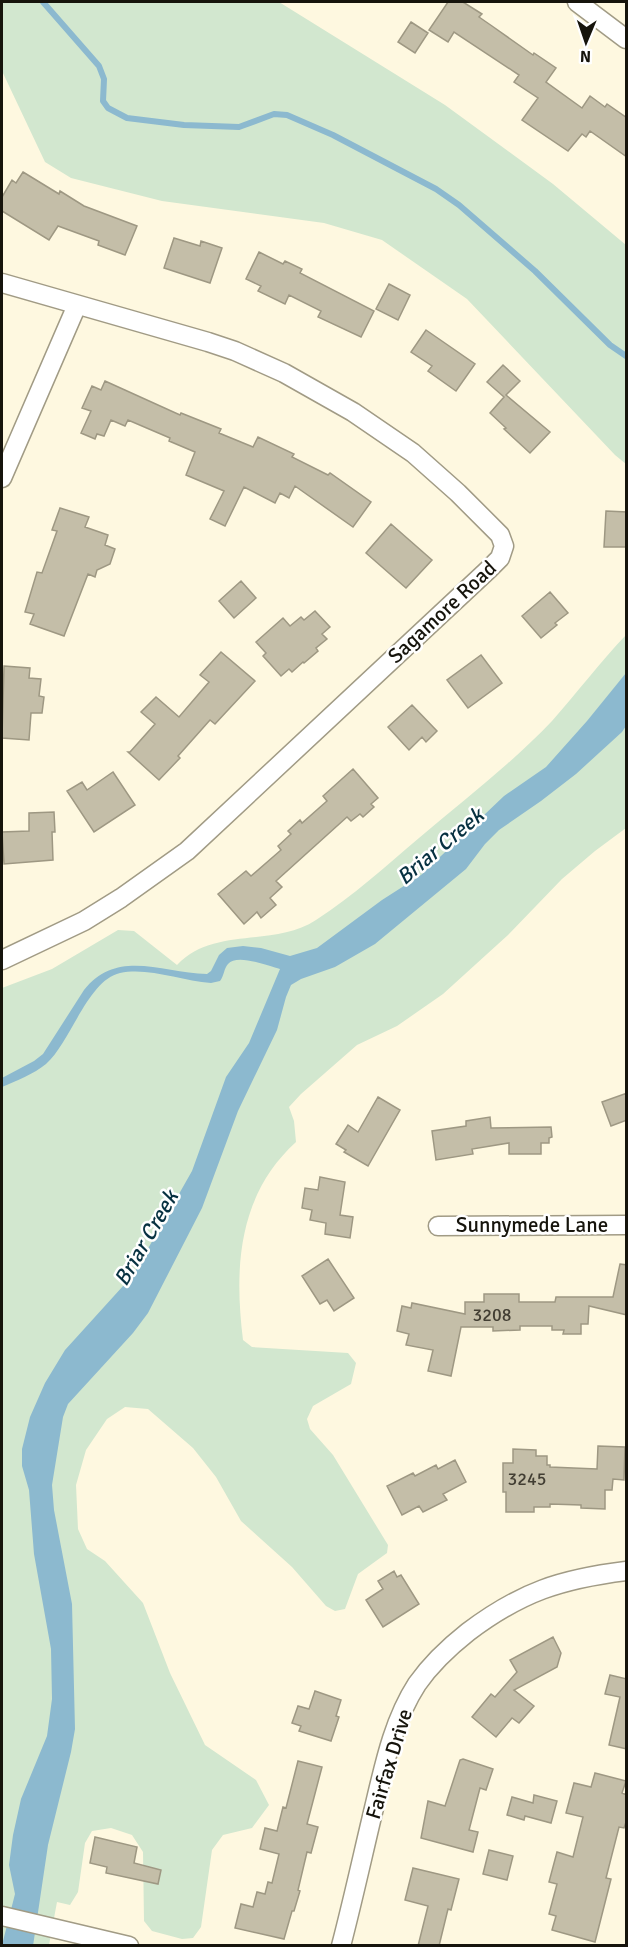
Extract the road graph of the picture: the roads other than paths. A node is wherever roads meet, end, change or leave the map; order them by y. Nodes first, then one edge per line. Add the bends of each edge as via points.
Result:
1 (578, 2) edge
2 (627, 39) edge
3 (2, 283) edge
4 (77, 305) junction
5 (2, 478) edge
6 (2, 960) edge
7 (627, 1225) edge
8 (438, 1226) dead end
9 (627, 1571) edge
10 (2, 1916) edge
11 (129, 1946) edge
12 (341, 1946) edge

1 - 2 street
3 - 4 street, Sagamore Road
4 - 5 street
4 - 6 street, Sagamore Road via 235,351 325,395 423,462 501,535 504,549 489,569 187,851 84,921
7 - 8 street, Sunnymede Lane
9 - 12 street, Fairfax Drive via 561,1583 521,1597 484,1620 431,1666 400,1717 384,1766
10 - 11 street

